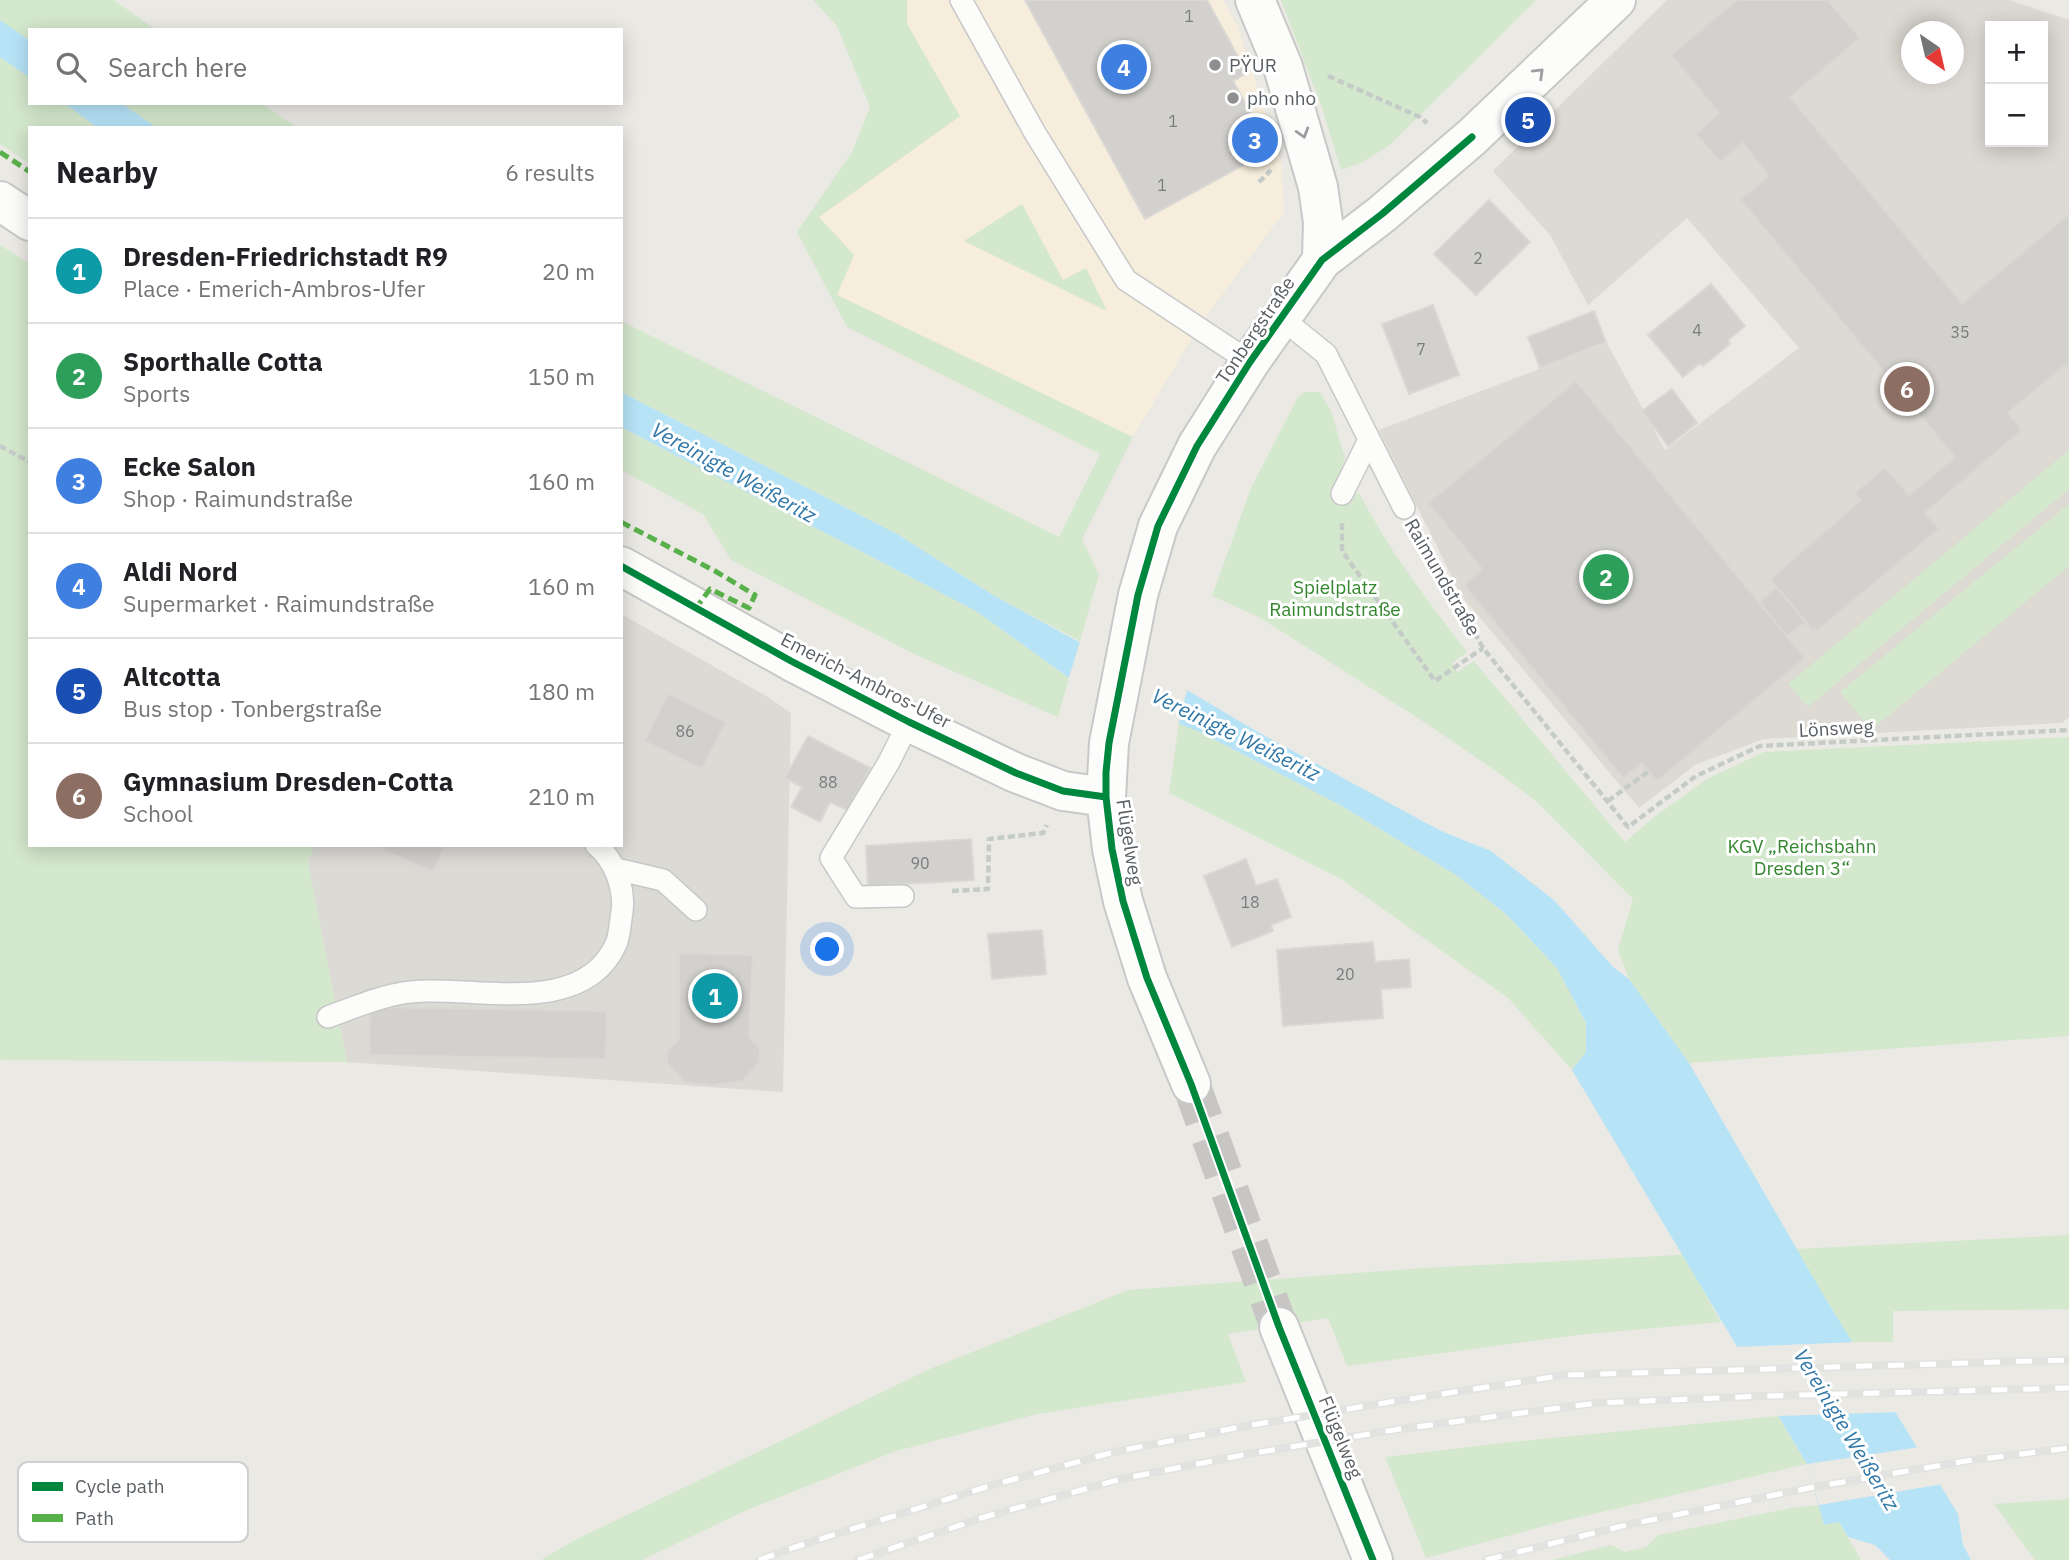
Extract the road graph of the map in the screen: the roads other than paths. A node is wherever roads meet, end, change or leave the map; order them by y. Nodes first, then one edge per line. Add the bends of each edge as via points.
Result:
1 (961, 0) edge
2 (1255, 0) edge
3 (1616, 0) edge
4 (0, 201) edge
5 (28, 220) edge
6 (1322, 260) junction
7 (1280, 317) junction
8 (1250, 362) junction
9 (1369, 440) junction
10 (1342, 494) road end
11 (1404, 508) road end
12 (623, 567) edge
13 (1138, 595) joint
14 (909, 722) junction
15 (1106, 797) junction
16 (599, 847) edge
17 (616, 869) junction
18 (903, 896) dead end
19 (696, 910) dead end
20 (328, 1017) dead end
21 (1191, 1084) tunnel mouth
22 (1279, 1326) tunnel mouth
23 (1373, 1560) edge

1 - 8 lane via 1035,133 1126,280
2 -> 6 main road via 1283,67 1318,187
6 -> 3 main road, Tonbergstraße via 1454,152
4 - 5 main road
6 - 7 main road, Tonbergstraße
7 - 8 main road, Tonbergstraße
7 - 9 lane, Raimundstraße via 1326,354
8 - 13 main road, Tonbergstraße via 1197,446 1158,526
9 - 10 lane
9 - 11 lane, Raimundstraße
12 - 14 main road, Emerich-Ambros-Ufer
13 - 15 main road, Flügelweg via 1109,743
14 - 15 main road, Emerich-Ambros-Ufer via 1063,791
14 - 18 lane via 831,858 856,898
15 - 21 main road, Flügelweg via 1123,901 1147,978
16 - 17 lane
17 - 19 lane via 663,880
17 - 20 lane via 623,905 617,943 601,969 568,987 535,994 424,990 380,997
22 - 23 main road, Flügelweg

